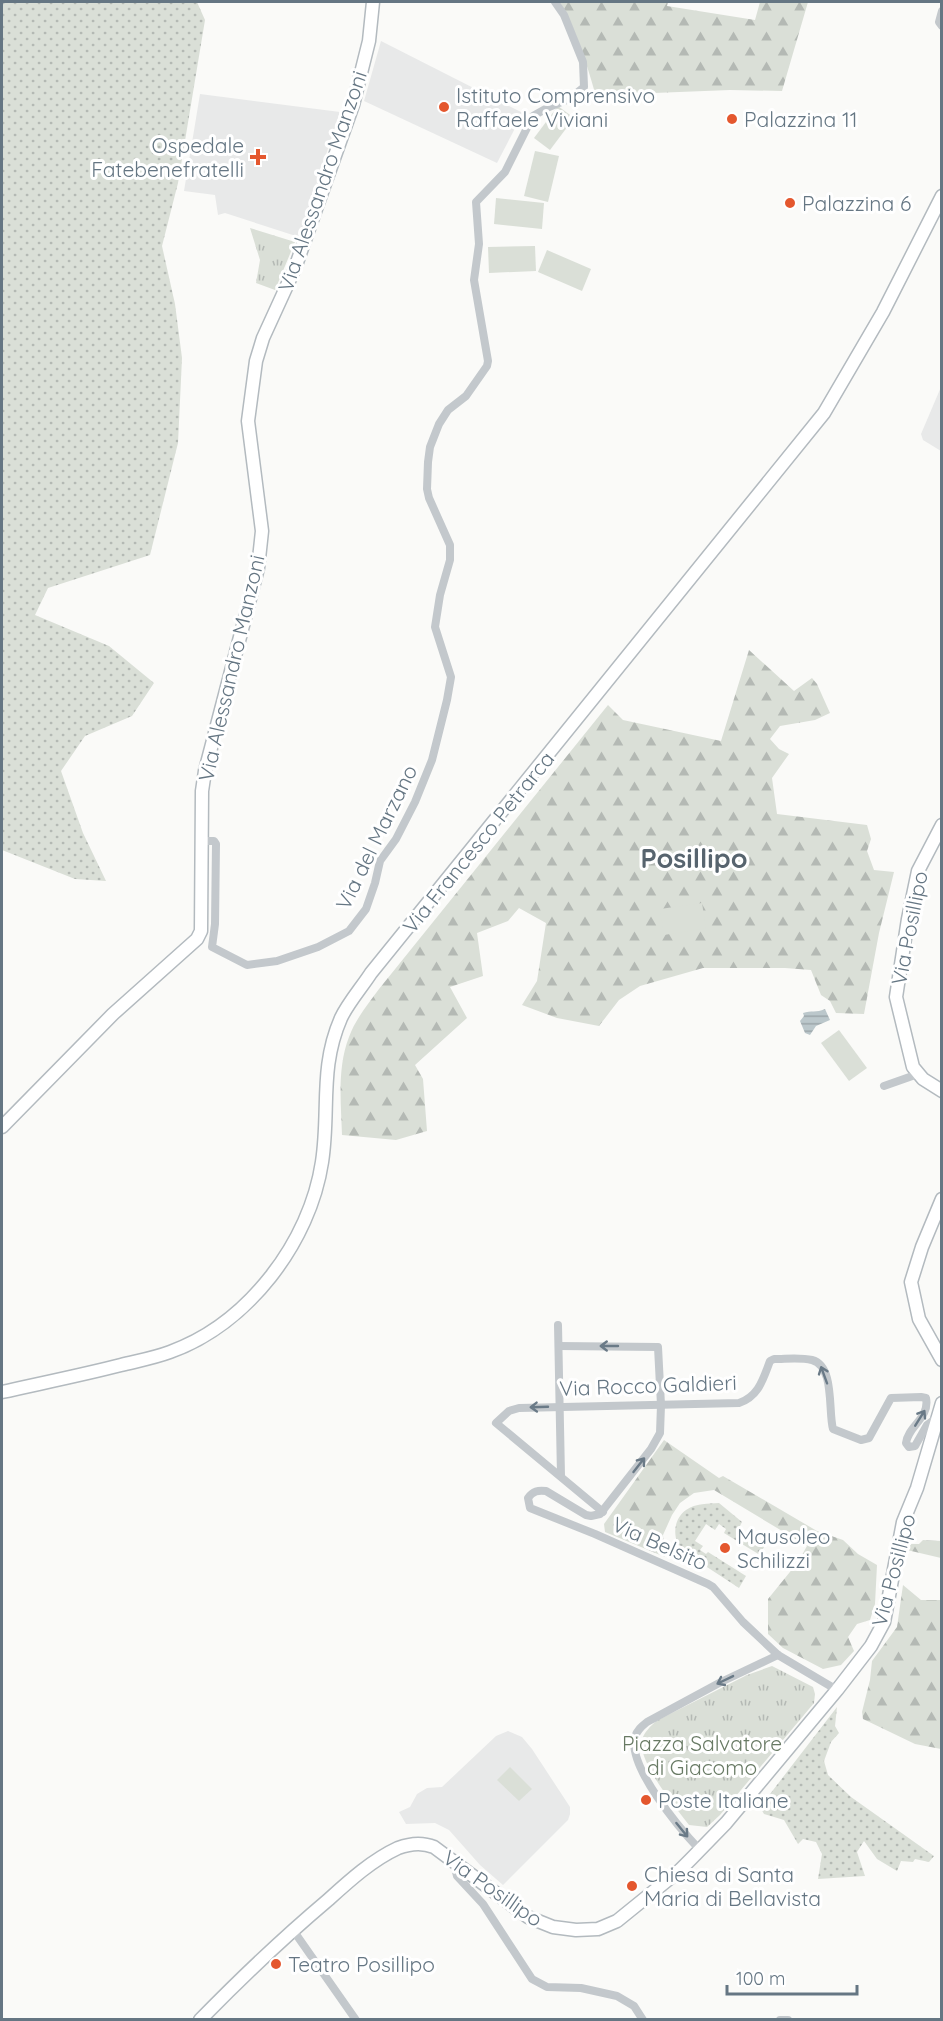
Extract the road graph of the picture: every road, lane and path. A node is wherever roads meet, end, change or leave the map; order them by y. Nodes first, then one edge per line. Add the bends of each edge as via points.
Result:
1 (373, 2) edge
2 (555, 2) edge
3 (942, 11) edge
4 (942, 26) edge
5 (942, 196) edge
6 (942, 825) edge
7 (202, 841) junction
8 (918, 1074) junction
9 (884, 1086) dead end
10 (942, 1092) edge
11 (2, 1127) edge
12 (942, 1199) edge
13 (558, 1325) dead end
14 (559, 1346) junction
15 (942, 1360) edge
16 (2, 1392) edge
17 (942, 1403) edge
18 (661, 1405) junction
19 (560, 1407) junction
20 (938, 1417) junction
21 (561, 1476) junction
22 (603, 1512) junction
23 (778, 1655) junction
24 (837, 1690) junction
25 (700, 1850) junction
26 (456, 1863) junction
27 (293, 1930) junction
28 (200, 2019) edge
29 (356, 2019) edge
30 (643, 2019) edge
31 (780, 2019) edge
32 (788, 2019) edge

1 - 7 street, Via Alessandro Manzoni via 369,41 351,112 295,268 256,361 248,421 262,531 258,568 205,771
2 - 7 street, Via del Marzano via 583,62 584,87 569,99 533,116 505,171 476,202 479,244 474,280 488,361 466,396 448,410 439,424 428,462 429,498 450,545 435,627 451,677 432,760 415,802 380,861 366,909 349,931 277,961 247,965 213,949 216,844
3 - 4 street
5 - 16 street, Via Francesco Petrarca via 883,312 824,413 371,973 342,1016 326,1069 322,1162 312,1203 289,1251 264,1285 228,1318 170,1352
6 - 8 street, Via Posillipo via 918,872 896,989 909,1054
7 - 11 street, Via Alessandro Manzoni via 202,921 197,939 113,1014
8 - 9 street
8 - 10 street
12 - 15 street via 910,1282 919,1319
13 - 14 street
18 -> 14 street via 658,1347
14 - 19 street
17 - 20 street, Via Posillipo
18 - 19 street, Via Rocco Galdieri
20 -> 18 street, Via Rocco Galdieri via 911,1447 906,1438 924,1414 927,1402 923,1397 890,1399 866,1440 835,1430 823,1367 814,1360 772,1360 757,1392 739,1403
22 -> 18 street via 656,1440 661,1427
19 - 21 street
19 -> 21 street, Via Rocco Galdieri via 514,1409 496,1423
20 - 24 street, Via Posillipo via 903,1522 884,1622
21 - 22 street
22 - 23 street, Via Belsito via 586,1515 546,1491 535,1492 528,1498 535,1512 708,1584
23 - 24 street, Via Belsito
23 -> 25 street via 647,1722 635,1738 641,1772 681,1831
24 - 25 street, Via Posillipo
25 - 26 street, Via Posillipo via 681,1870 617,1920 588,1930 565,1930 540,1923
26 - 27 street, Via Posillipo via 425,1843 398,1849 350,1881
26 - 30 street via 457,1876 483,1904 532,1979 547,1987 581,1988 617,1996 634,2006
27 - 28 street, Via Posillipo
27 - 29 street
31 - 32 street

